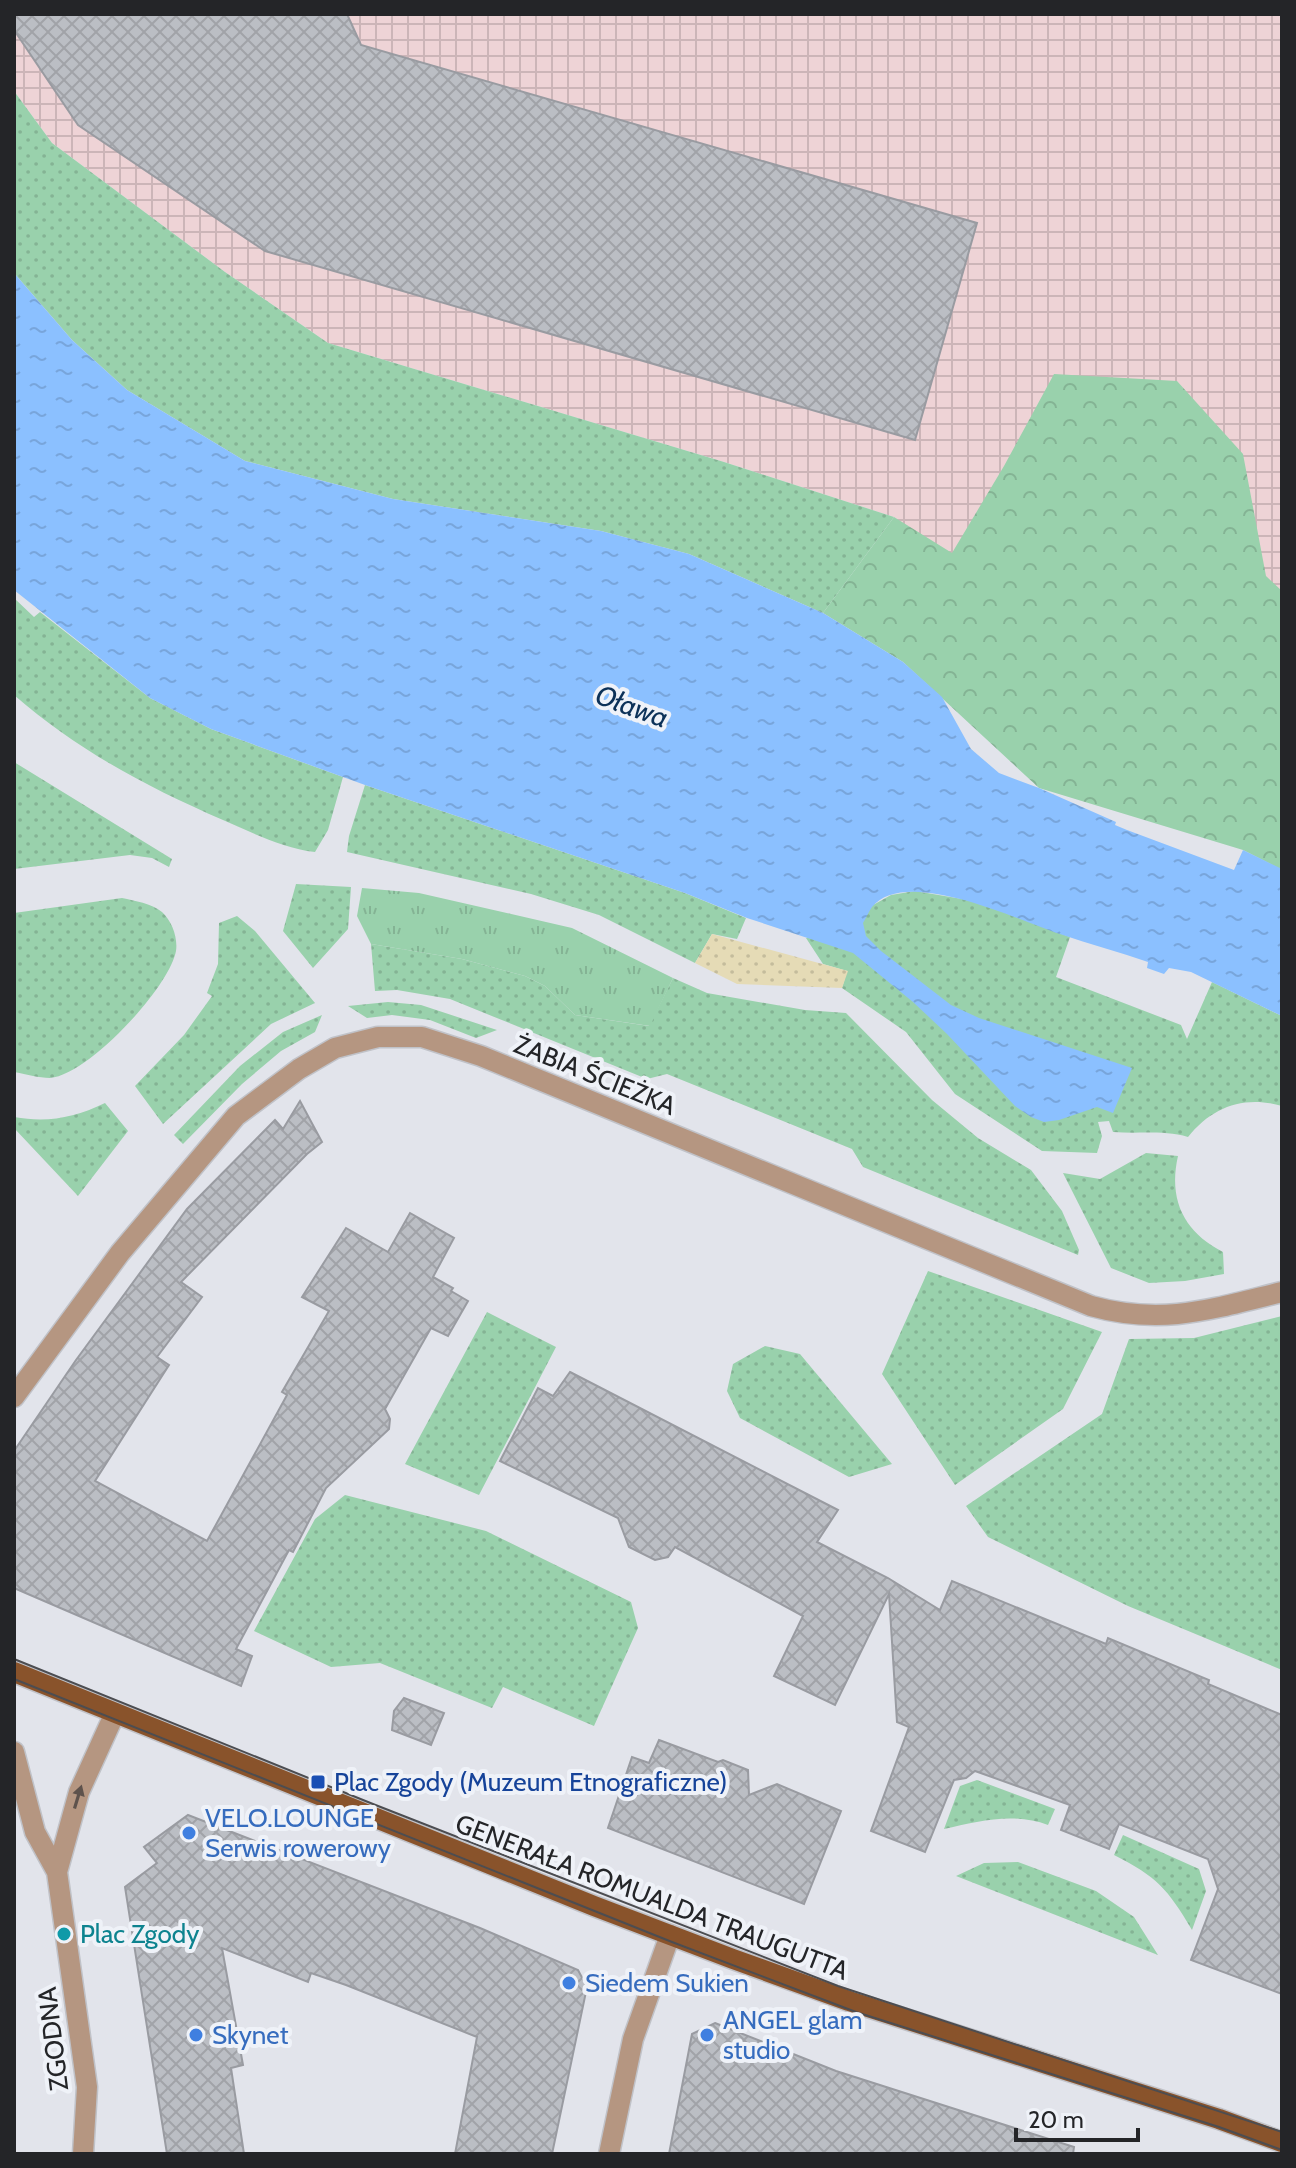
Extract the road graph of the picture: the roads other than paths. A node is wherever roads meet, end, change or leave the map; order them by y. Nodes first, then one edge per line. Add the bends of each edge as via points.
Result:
1 (1282, 1292) edge
2 (14, 1397) edge
3 (14, 1672) edge
4 (115, 1713) junction
5 (14, 1752) edge
6 (57, 1872) junction
7 (670, 1935) junction
8 (1282, 2142) edge
9 (83, 2154) edge
10 (609, 2154) edge

1 - 2 street, ŻABIA ŚCIEŻKA via 1190,1315 1151,1317 1102,1309 481,1056 422,1037 378,1037 335,1048 236,1116 120,1253
3 - 4 main road, GENERAŁA ROMUALDA TRAUGUTTA
6 -> 4 street, ZGODNA via 79,1792
4 - 7 main road, GENERAŁA ROMUALDA TRAUGUTTA
5 - 6 street, ZGODNA via 35,1832
6 - 9 street, ZGODNA via 87,2087
7 - 8 main road, GENERAŁA ROMUALDA TRAUGUTTA via 849,2001
7 - 10 street via 633,2039

